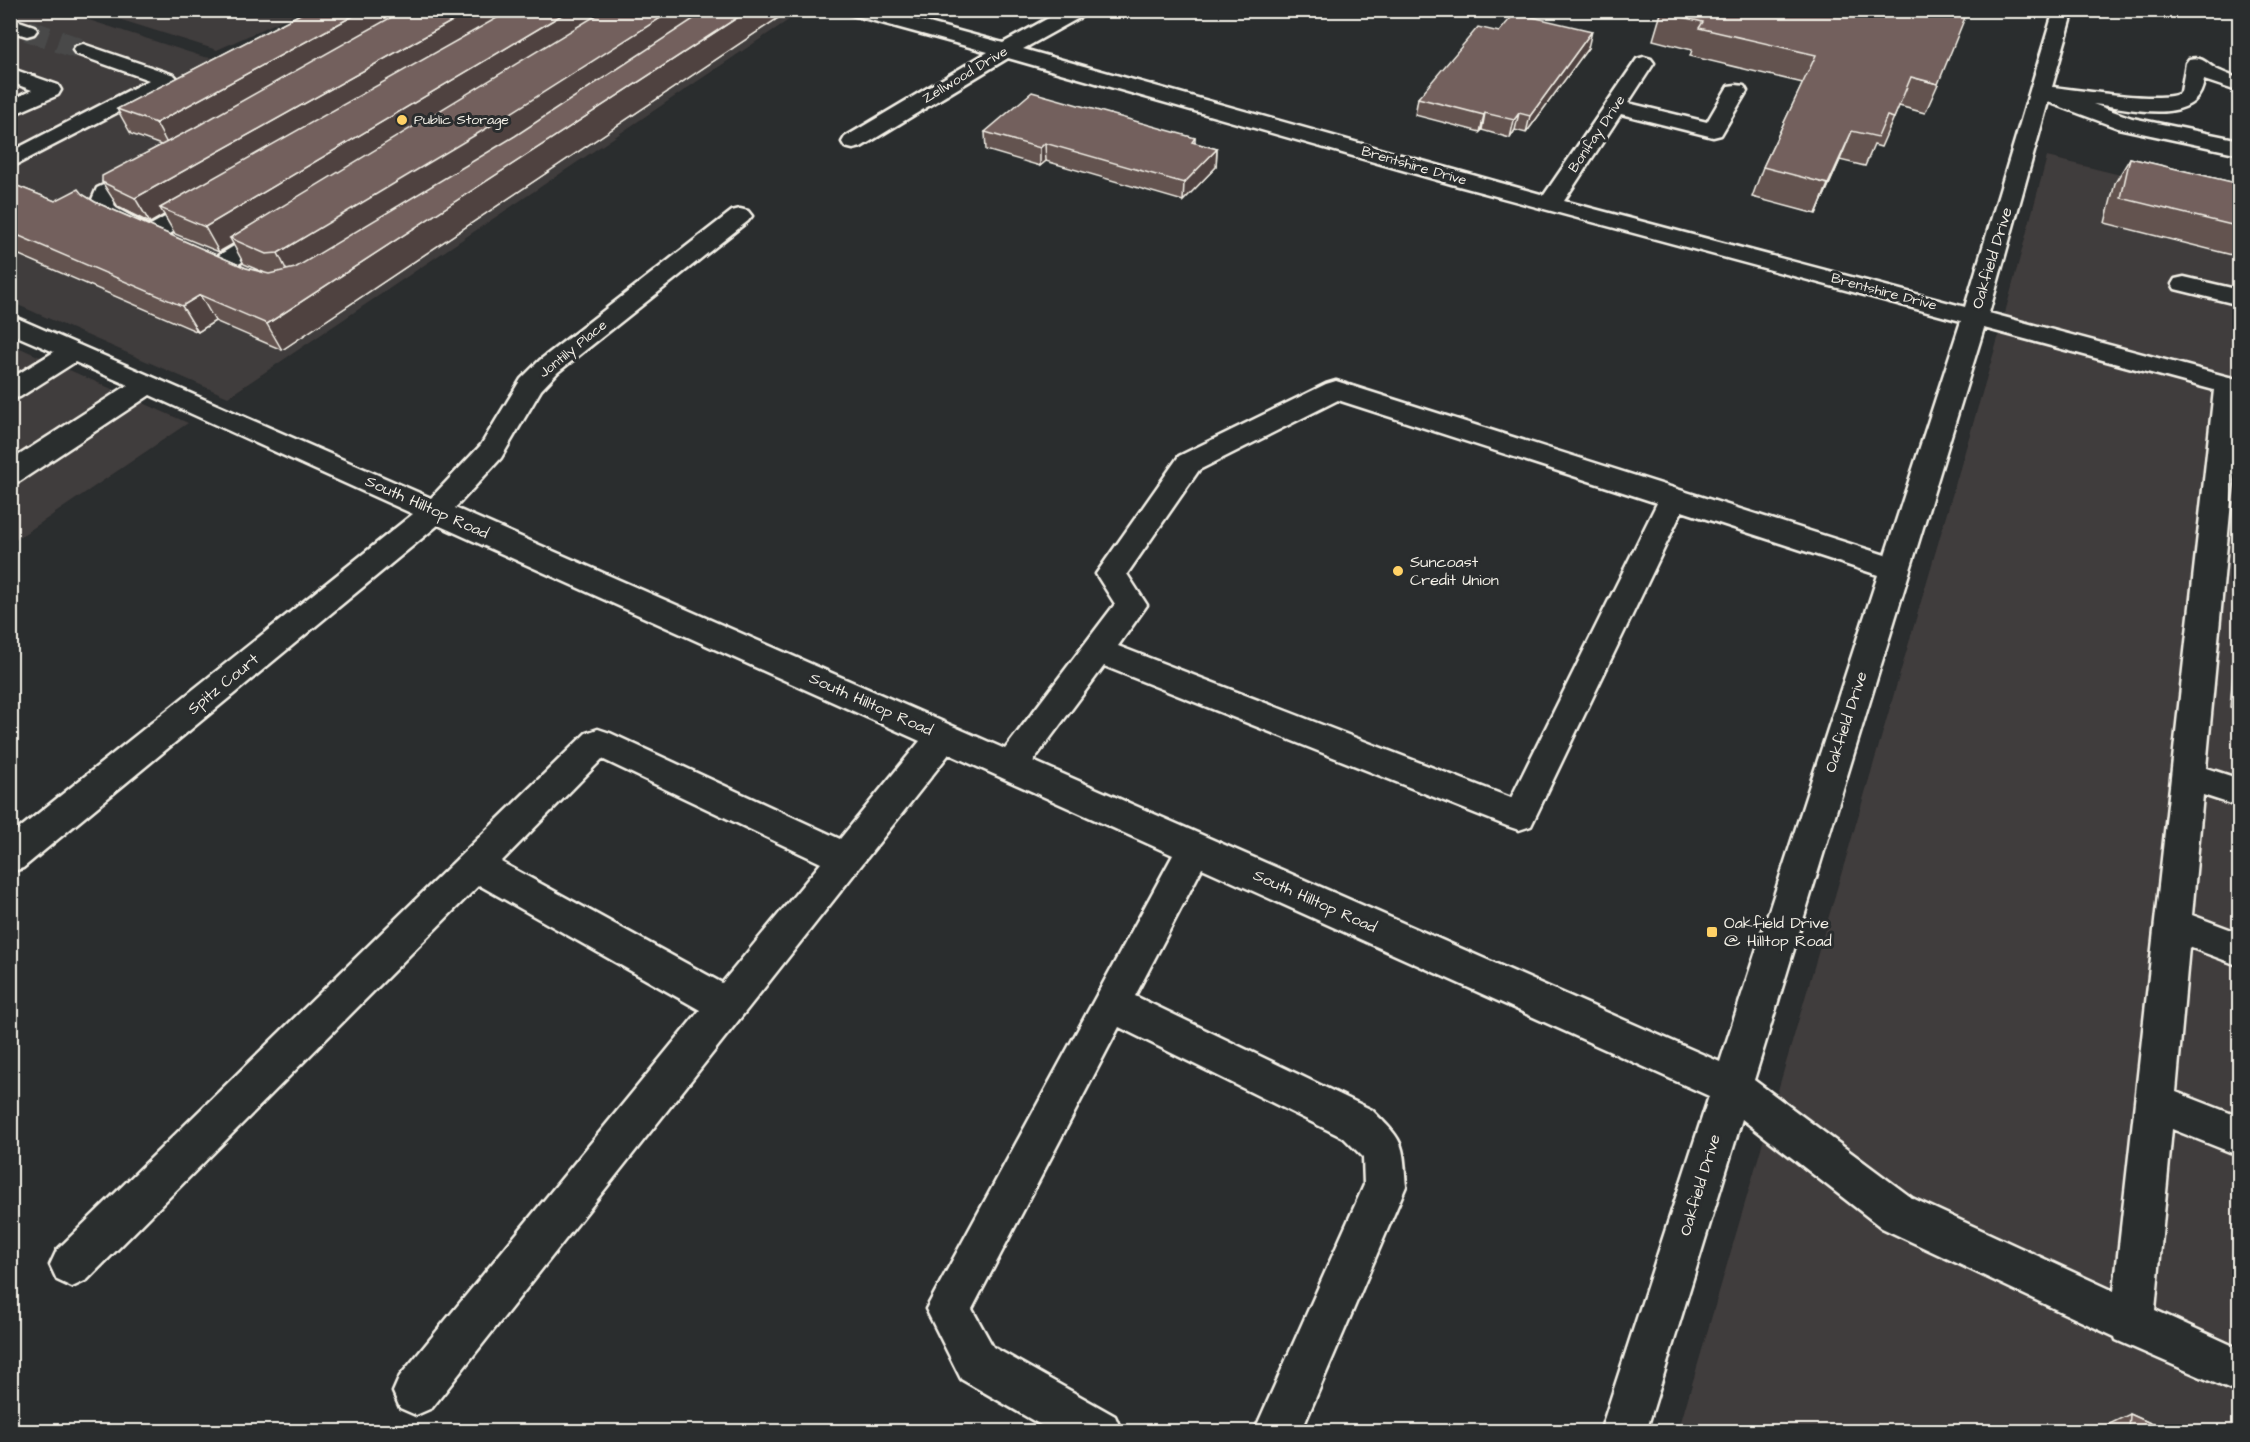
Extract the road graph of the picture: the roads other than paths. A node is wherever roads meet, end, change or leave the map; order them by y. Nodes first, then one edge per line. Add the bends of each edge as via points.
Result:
1 (856, 10) edge
2 (1079, 10) edge
3 (2064, 10) edge
4 (83, 50) tunnel mouth
5 (1006, 50) junction
6 (1644, 63) dead end
7 (10, 74) edge
8 (2240, 86) edge
9 (1736, 91) dead end
10 (2041, 92) junction
11 (1615, 106) junction
12 (10, 110) edge
13 (854, 142) dead end
14 (2240, 147) edge
15 (10, 161) edge
16 (167, 162) edge
17 (224, 193) edge
18 (1550, 204) junction
19 (740, 216) dead end
20 (290, 222) edge
21 (220, 265) edge
22 (2184, 284) dead end
23 (2240, 298) edge
24 (1975, 316) junction
25 (10, 323) edge
26 (74, 351) junction
27 (149, 384) junction
28 (2234, 387) edge
29 (10, 391) edge
30 (10, 474) edge
31 (2229, 482) edge
32 (1674, 498) junction
33 (436, 511) junction
34 (1894, 569) junction
35 (1098, 651) junction
36 (944, 736) junction
37 (1011, 766) junction
38 (2188, 776) junction
39 (2240, 793) edge
40 (1195, 848) junction
41 (10, 857) edge
42 (846, 858) junction
43 (475, 865) junction
44 (2172, 924) junction
45 (2240, 950) edge
46 (1112, 1004) junction
47 (727, 1005) junction
48 (1731, 1086) junction
49 (2154, 1102) junction
50 (2240, 1137) edge
51 (72, 1265) dead end
52 (2132, 1324) junction
53 (2240, 1372) edge
54 (416, 1392) dead end
55 (1099, 1431) edge
56 (1277, 1431) edge
57 (1623, 1431) edge

1 - 5 street, Brentshire Drive
2 - 5 street, Zellwood Drive
3 - 10 street, Oakfield Drive
4 - 15 street via 167,80
5 - 13 street, Zellwood Drive
5 - 18 street, Brentshire Drive
6 - 11 street, Bonifay Drive
7 - 12 street via 51,90
8 - 10 street via 2210,75 2196,63 2192,92 2176,104 2150,105
9 - 11 street via 1713,130
10 - 14 street via 2126,123
10 - 24 street, Oakfield Drive
11 - 18 street, Bonifay Drive
16 - 17 street via 105,193 102,204 107,213 161,239
18 - 24 street, Brentshire Drive
19 - 33 street, Jontilly Place via 549,366 530,385 491,451
20 - 21 street
22 - 23 street
24 - 28 street, Brentshire Drive
24 - 34 street, Oakfield Drive
25 - 26 street, South Hilltop Road
26 - 27 street, South Hilltop Road
26 - 29 street
27 - 30 street
27 - 33 street, South Hilltop Road
28 - 31 street
31 - 38 street
32 - 34 street
32 - 35 street via 1336,390 1189,463 1112,574 1132,605
32 - 35 street via 1519,816
33 - 36 street, South Hilltop Road
33 - 41 street, Spitz Court
34 - 48 street, Oakfield Drive
35 - 37 street
36 - 37 street, South Hilltop Road
36 - 42 street
37 - 40 street, South Hilltop Road
38 - 39 street
38 - 44 street
40 - 46 street
40 - 48 street, South Hilltop Road
42 - 43 street via 598,742
42 - 47 street
43 - 47 street
43 - 51 street
44 - 45 street
44 - 49 street
46 - 55 street via 948,1309 976,1364
46 - 56 street via 1358,1124 1383,1149 1385,1186
47 - 54 street
48 - 52 street, South Hilltop Road via 1897,1213
48 - 57 street, Oakfield Drive
49 - 50 street
49 - 52 street
52 - 53 street, South Hilltop Road

